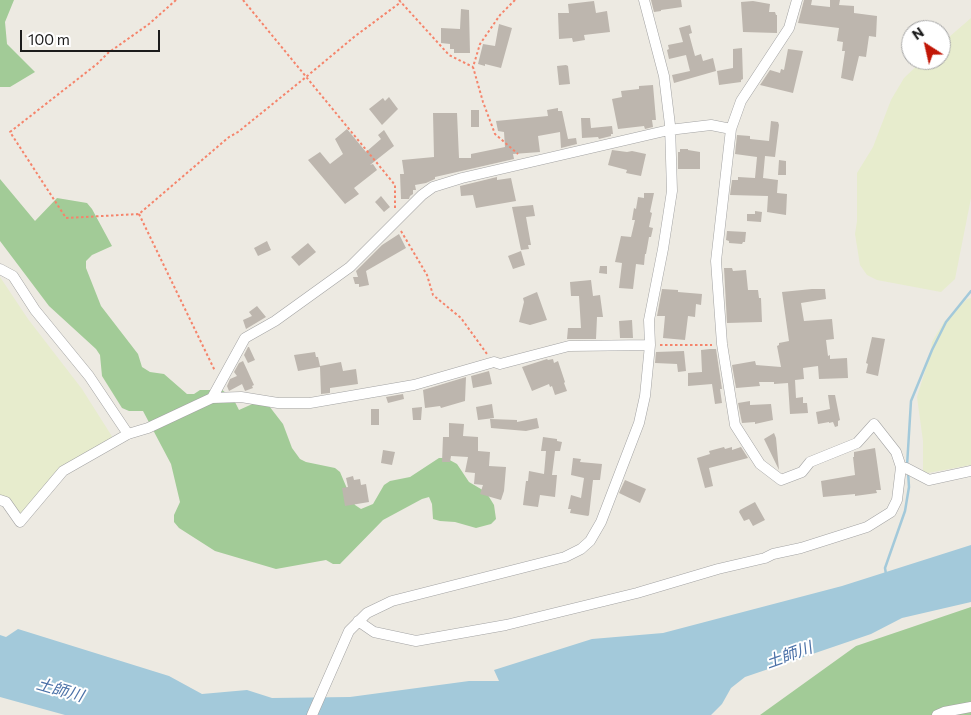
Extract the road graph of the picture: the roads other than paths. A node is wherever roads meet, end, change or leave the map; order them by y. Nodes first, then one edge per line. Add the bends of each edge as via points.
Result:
1 (644, 0) edge
2 (797, 0) edge
3 (731, 129) junction
4 (669, 130) junction
5 (0, 269) edge
6 (650, 345) junction
7 (212, 398) junction
8 (128, 434) junction
9 (901, 468) junction
10 (971, 471) edge
11 (0, 500) edge
12 (358, 621) junction
13 (971, 707) edge
14 (312, 715) edge
15 (937, 715) edge

1 - 4 street via 664,76
2 - 3 street via 789,28 741,101
3 - 4 street via 712,125
3 - 9 street via 716,261 722,344 735,425 760,464 781,480 802,472 810,462 857,443 874,424 896,452
4 - 6 street via 672,191 649,320
4 - 7 street via 433,187 350,266 275,321 245,338
5 - 8 street via 13,276 35,310 89,376
6 - 7 street via 569,346 500,364 494,362 414,385 310,403 278,403 241,396
6 - 12 street via 639,423 601,522 586,545 565,558 392,601
7 - 8 street
8 - 11 street via 64,471 20,522 6,502
9 - 10 street via 929,480
9 - 12 street via 897,500 891,512 867,527 766,558 506,625 416,641 374,632
12 - 14 street via 350,631
13 - 15 street

